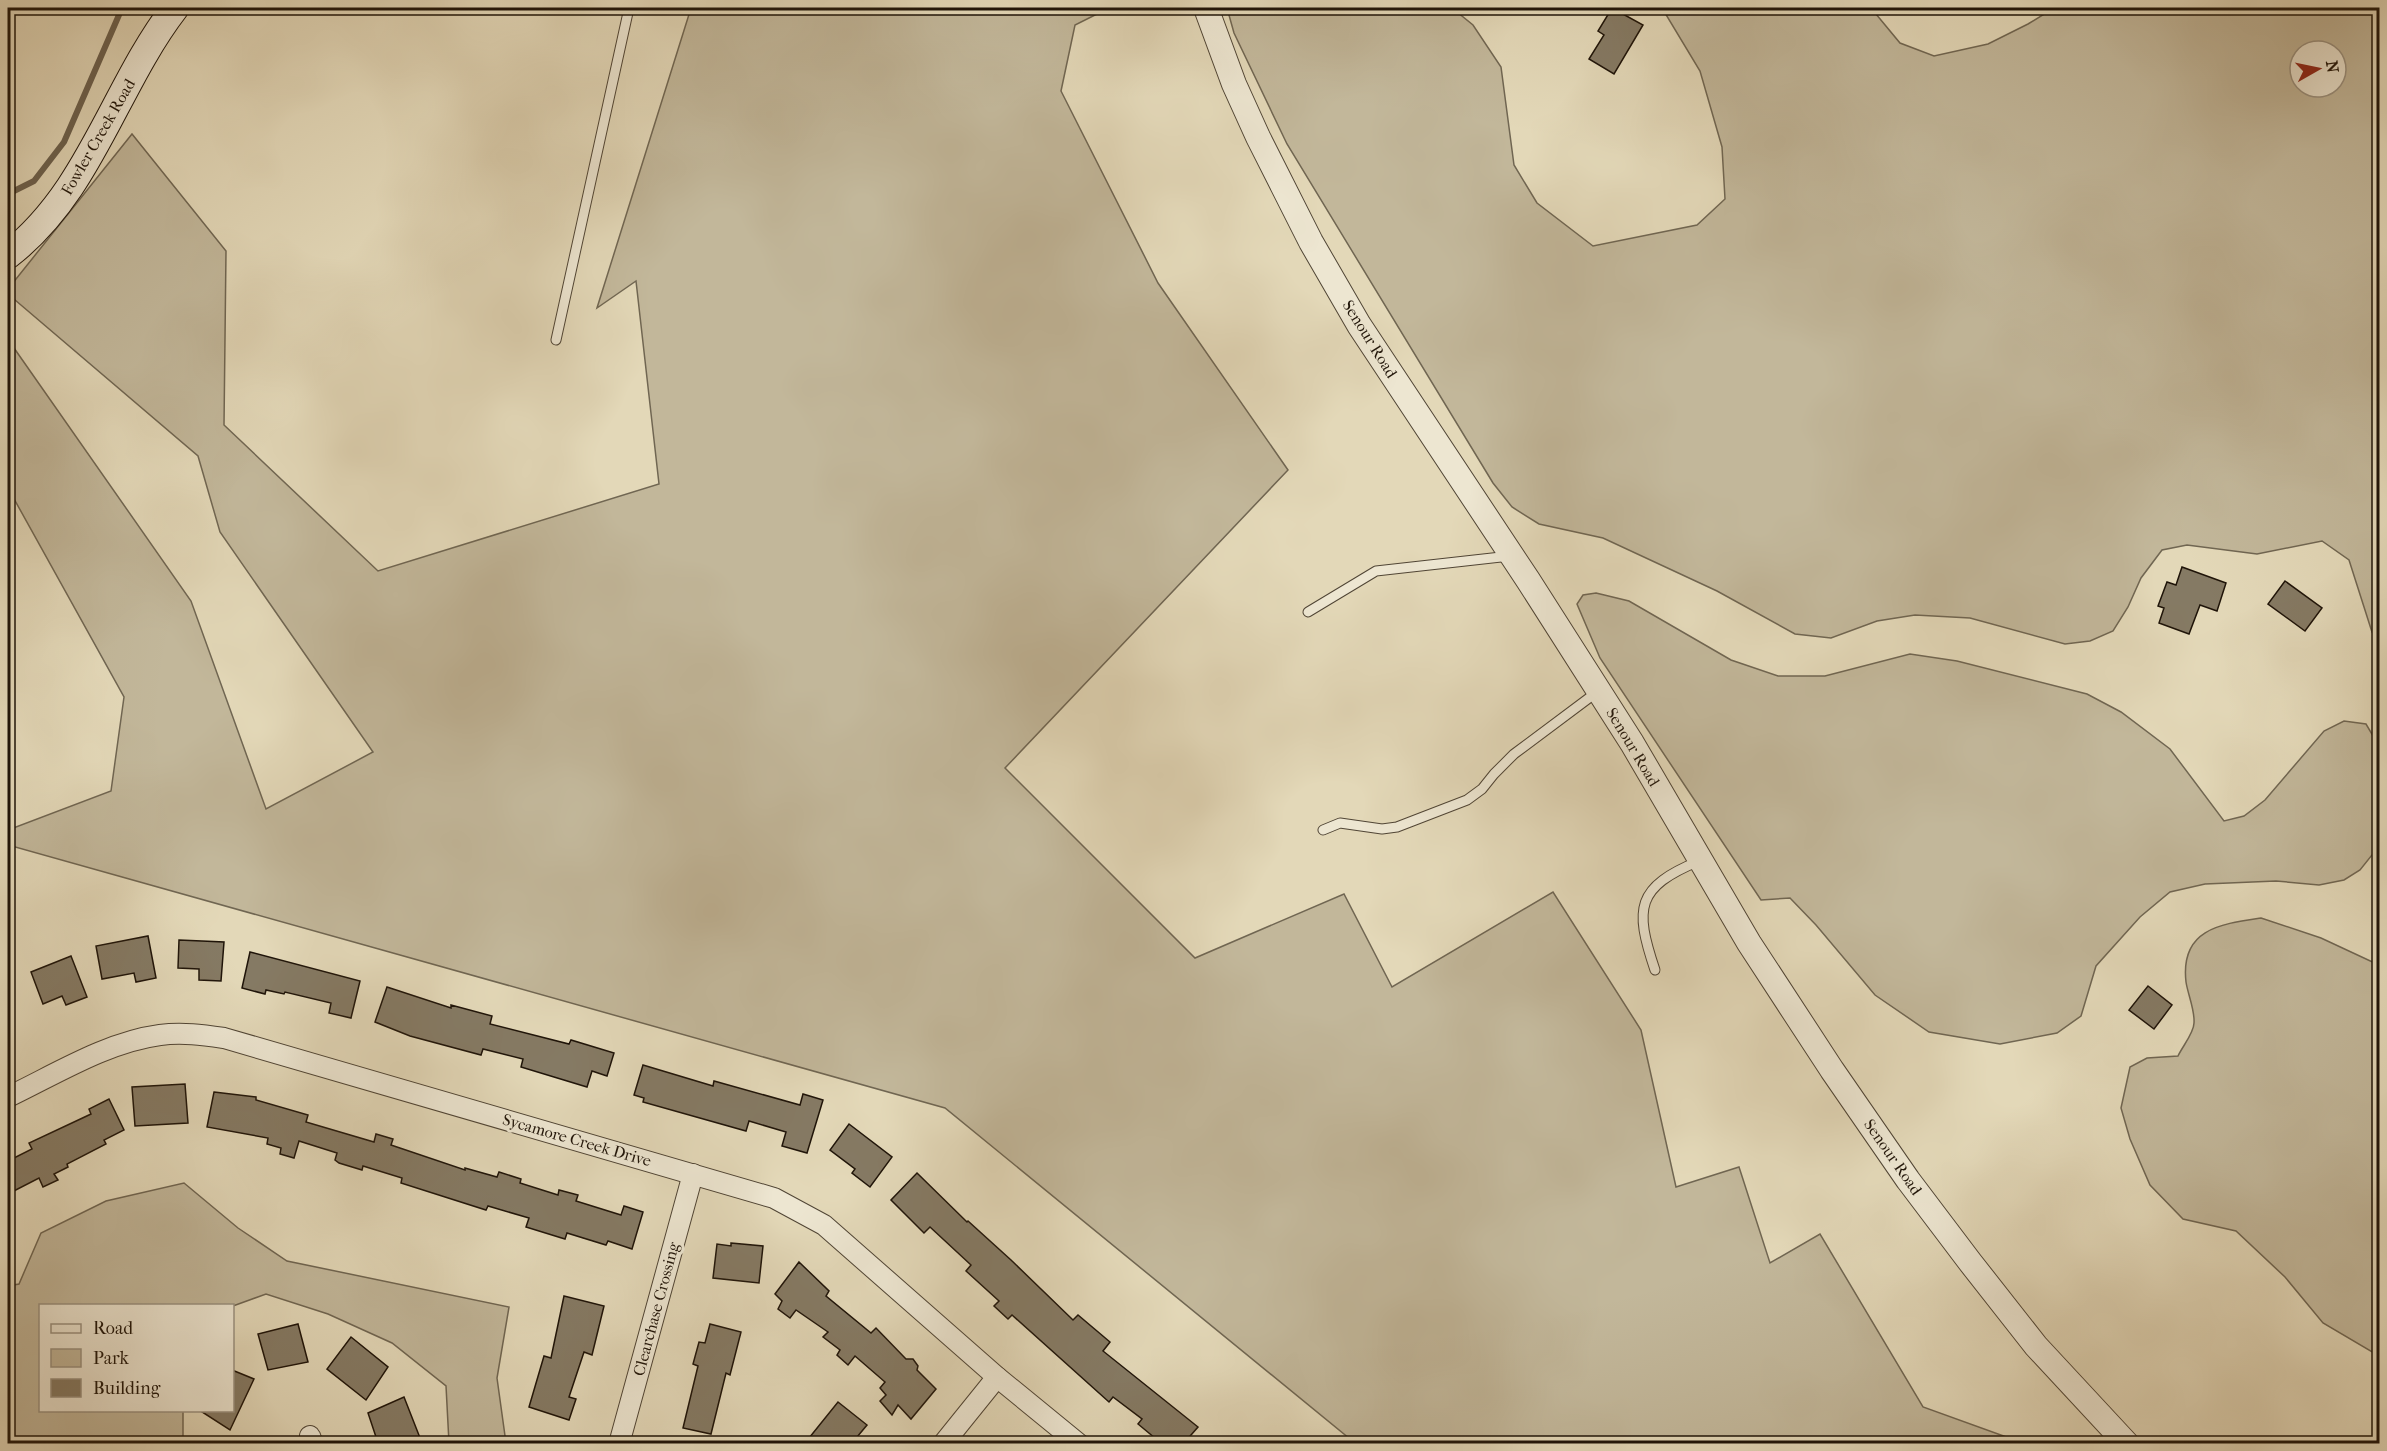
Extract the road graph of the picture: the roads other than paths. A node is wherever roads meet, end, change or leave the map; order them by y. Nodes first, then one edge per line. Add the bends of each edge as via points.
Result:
1 (175, 8) edge
2 (629, 8) edge
3 (1206, 8) edge
4 (8, 255) edge
5 (556, 340) dead end
6 (1512, 556) junction
7 (1308, 612) dead end
8 (1599, 690) junction
9 (1323, 830) dead end
10 (1701, 860) junction
11 (1655, 970) dead end
12 (8, 1097) edge
13 (693, 1174) junction
14 (997, 1377) junction
15 (619, 1443) edge
16 (943, 1443) edge
17 (1079, 1443) edge
18 (2127, 1443) edge

1 - 4 main road, Fowler Creek Road via 53,213
2 - 5 lane
3 - 6 street, Senour Road via 1239,95 1311,242 1359,325
6 - 7 lane via 1376,572
6 - 8 street, Senour Road
8 - 9 lane via 1514,754 1467,800 1397,826 1382,829 1340,823
8 - 10 street, Senour Road
10 - 11 lane via 1671,873 1652,888 1646,901 1645,940
10 - 18 street, Senour Road via 1749,942 1908,1180 2036,1346
12 - 13 street, Sycamore Creek Drive via 129,1041 189,1033 256,1046
13 - 14 street, Sycamore Creek Drive via 774,1198 824,1225
13 - 15 street, Clearchase Crossing
14 - 16 street
14 - 17 street, Sycamore Creek Drive

